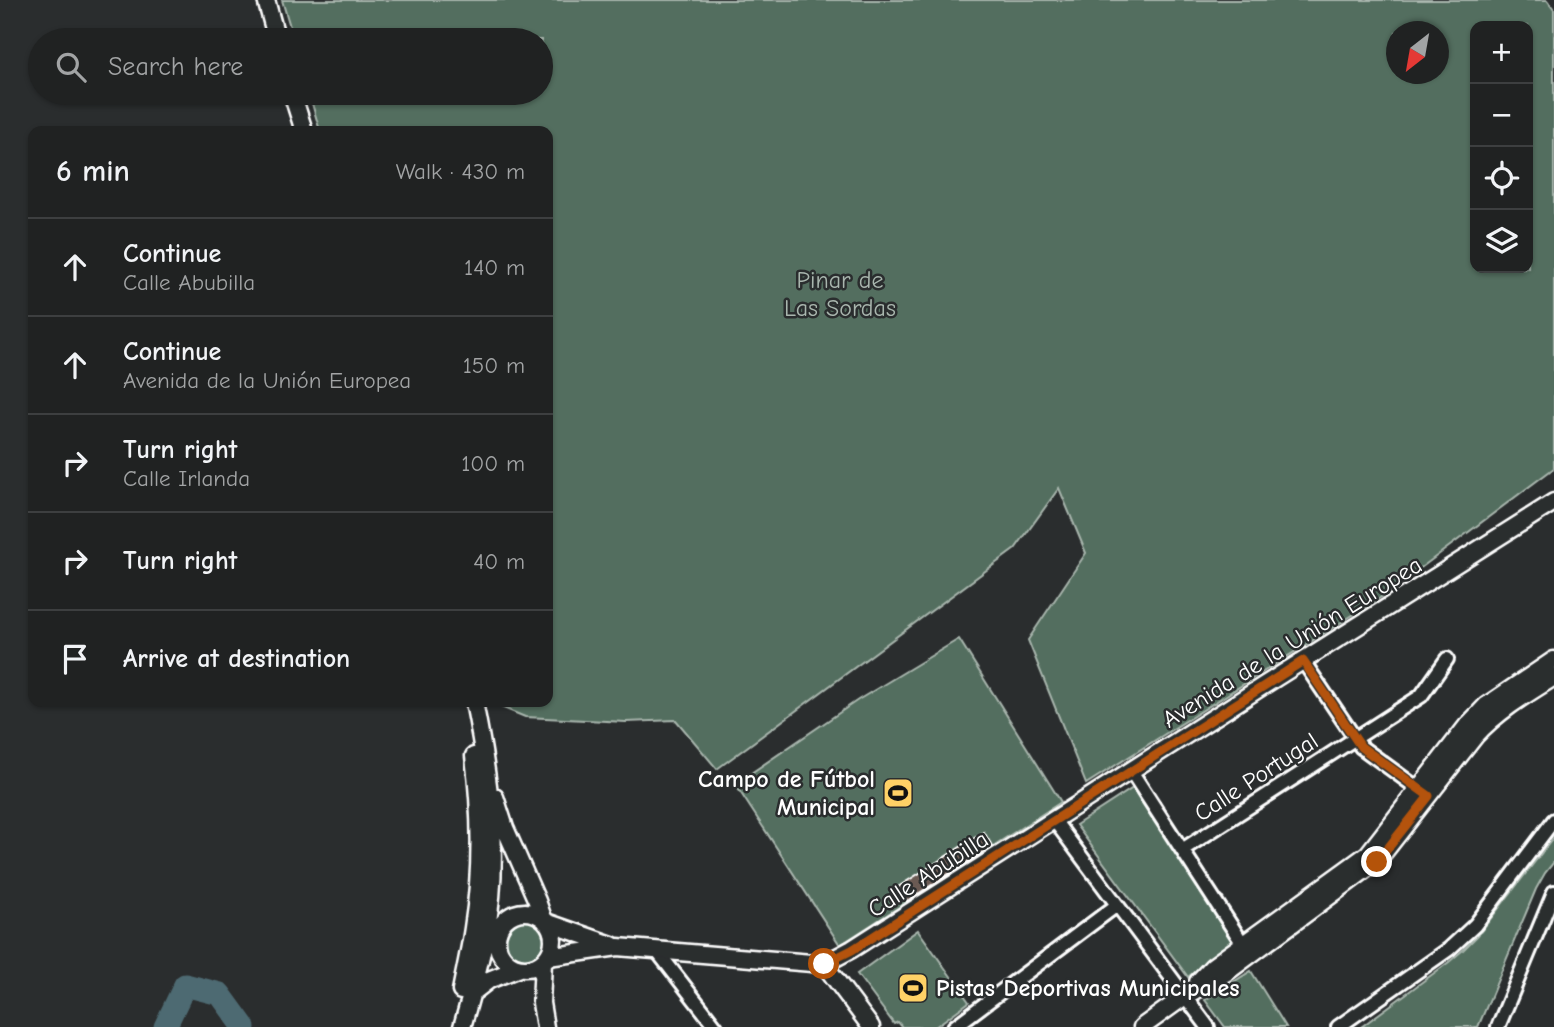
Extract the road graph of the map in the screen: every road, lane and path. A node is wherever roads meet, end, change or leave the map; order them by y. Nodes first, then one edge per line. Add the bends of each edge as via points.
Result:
1 (266, 0) edge
2 (274, 28) edge
3 (296, 105) edge
4 (302, 126) edge
5 (1554, 502) edge
6 (1447, 659) dead end
7 (1554, 660) edge
8 (1303, 661) junction
9 (1554, 677) edge
10 (467, 707) edge
11 (475, 707) edge
12 (1355, 739) junction
13 (1131, 771) junction
14 (488, 781) junction
15 (1424, 793) junction
16 (1054, 820) junction
17 (1554, 820) edge
18 (1182, 850) junction
19 (478, 871) junction
20 (1554, 892) edge
21 (1117, 905) junction
22 (545, 920) junction
23 (491, 933) junction
24 (1243, 944) junction
25 (618, 947) junction
26 (657, 951) junction
27 (467, 960) junction
28 (545, 960) junction
29 (824, 964) junction
30 (520, 968) junction
31 (471, 994) junction
32 (1185, 996) junction
33 (541, 1003) junction
34 (454, 1027) edge
35 (463, 1027) edge
36 (545, 1027) edge
37 (716, 1027) edge
38 (871, 1027) edge
39 (954, 1027) edge
40 (1142, 1027) edge
41 (1208, 1027) edge
42 (1338, 1027) edge
43 (1497, 1027) edge

1 - 2 street
3 - 4 street
5 - 8 street, Avenida de la Unión Europea
6 - 12 street, Calle Portugal via 1421,696
7 - 15 street via 1486,706 1467,726
8 - 12 street
8 - 13 street, Avenida de la Unión Europea
9 - 15 street via 1489,721
10 - 19 street via 477,780
11 - 14 street
12 - 15 street
12 - 18 street, Calle Portugal
13 - 16 street, Avenida de la Unión Europea
13 - 18 street
14 - 22 street
14 - 23 street via 493,839
15 - 24 street via 1368,854
15 - 32 street via 1377,862 1227,972
16 - 21 street
16 - 29 street, Calle Abubilla
17 - 42 street via 1475,925 1449,949
18 - 24 street
19 - 23 street via 485,888 482,918
19 - 27 street
20 - 43 street
21 - 32 street
21 - 39 street
22 - 23 street via 519,912
22 - 25 street
22 - 28 street via 553,939
23 - 27 street via 482,933
23 - 30 street via 504,960
23 - 31 street
24 - 32 street via 1213,966
25 - 26 street
25 - 28 street
26 - 29 street
26 - 37 street
27 - 34 street
28 - 30 street
28 - 33 street
29 - 38 street
30 - 31 street via 489,980
30 - 33 street
31 - 35 street
32 - 40 street
32 - 41 street
33 - 36 street

